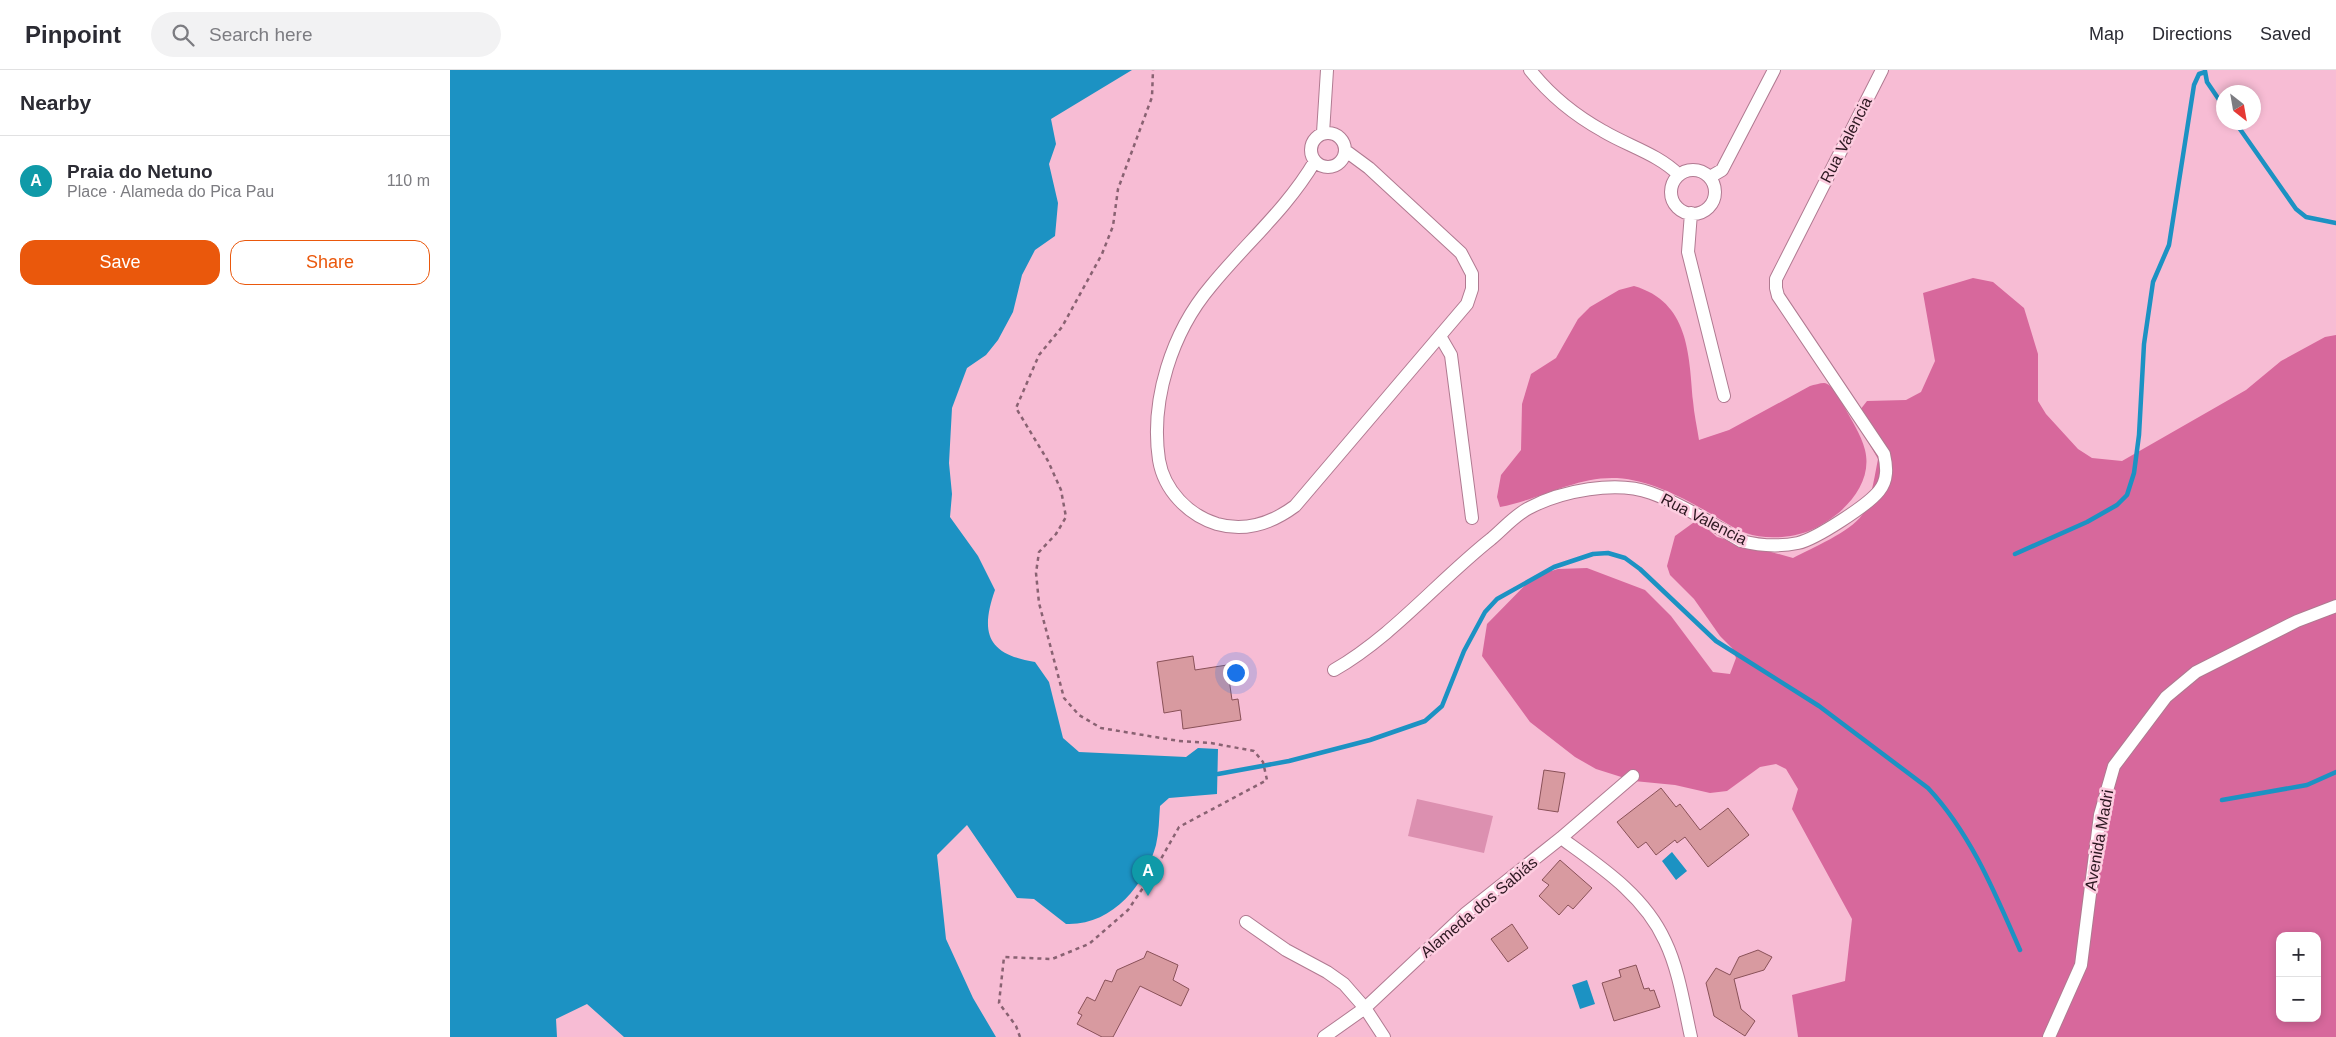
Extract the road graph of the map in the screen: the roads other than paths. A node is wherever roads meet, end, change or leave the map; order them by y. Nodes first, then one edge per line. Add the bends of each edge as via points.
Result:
1 (1327, 70) edge
2 (1530, 70) edge
3 (1774, 70) edge
4 (1882, 70) edge
5 (1323, 133) junction
6 (1346, 151) junction
7 (1315, 161) junction
8 (1679, 174) junction
9 (1710, 178) junction
10 (1691, 214) junction
11 (1440, 336) junction
12 (1724, 396) dead end
13 (1472, 518) dead end
14 (2336, 606) edge
15 (1334, 670) dead end
16 (1633, 776) dead end
17 (1560, 838) junction
18 (1246, 922) dead end
19 (1365, 1008) junction
20 (1324, 1037) edge
21 (1384, 1037) edge
22 (1691, 1037) edge
23 (2049, 1037) edge

1 - 5 street
2 - 8 street via 1589,122 1665,163
3 - 9 street via 1722,170
4 - 15 street, Rua Valencia via 1780,271 1776,288 1798,327 1884,454 1886,478 1879,491 1819,534 1780,546 1741,541 1649,492 1614,488 1581,490 1558,497 1528,508 1357,657
5 - 6 street via 1336,134
5 - 7 street via 1313,142
6 - 7 street via 1344,158 1333,167
6 - 11 street via 1369,168 1466,259 1473,282 1470,297
7 - 11 street via 1278,214 1210,286 1176,345 1162,387 1157,430 1160,465 1170,489 1187,509 1222,525 1248,527 1285,514
8 - 9 street via 1695,170
8 - 10 street via 1671,190 1672,198 1683,211
9 - 10 street via 1714,185 1713,202 1700,213
10 - 12 street via 1688,252
11 - 13 street via 1451,355
14 - 23 street, Avenida Madri via 2298,621 2196,672 2166,697 2114,766 2099,824 2081,965
16 - 17 street, Alameda dos Sabiás
17 - 19 street, Alameda dos Sabiás via 1465,914
17 - 22 street via 1623,884 1650,914 1666,942
18 - 19 street via 1286,950 1328,972 1344,984
19 - 20 street, Alameda dos Sabiás
19 - 21 street

